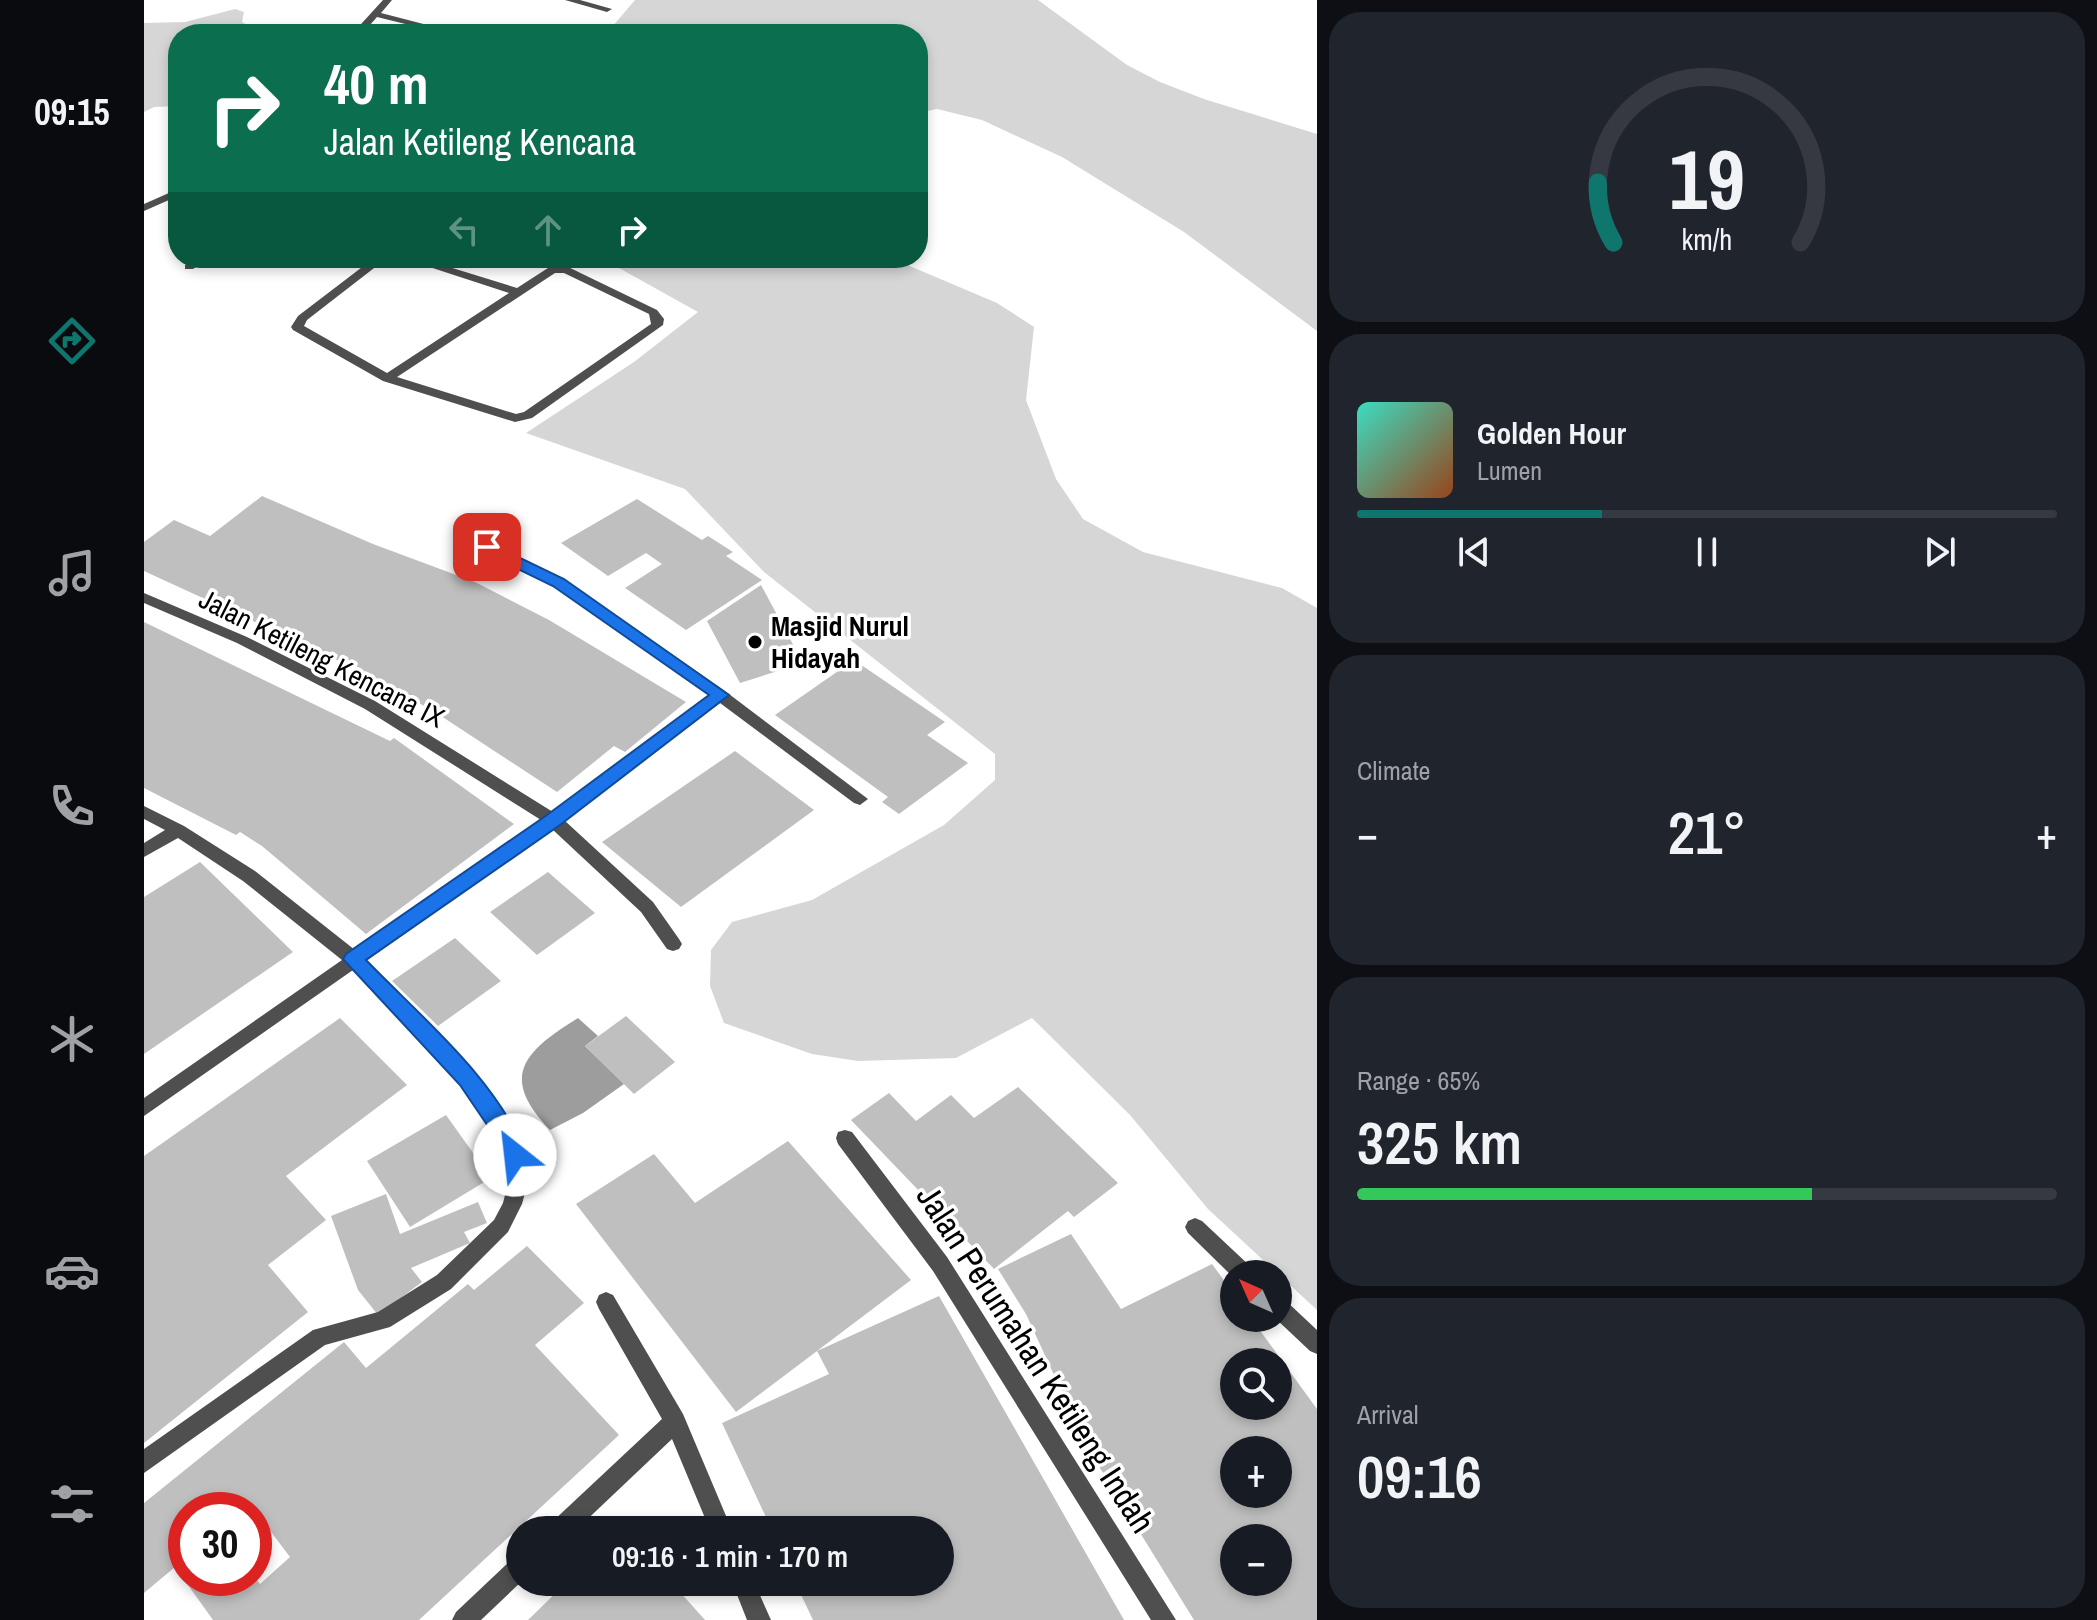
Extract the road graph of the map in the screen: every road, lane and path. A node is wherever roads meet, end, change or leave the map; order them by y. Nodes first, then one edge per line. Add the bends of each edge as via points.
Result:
1 (388, 0) edge
2 (569, 0) edge
3 (607, 9) dead end
4 (376, 14) junction
5 (366, 24) edge
6 (416, 24) edge
7 (168, 197) edge
8 (144, 208) edge
9 (368, 268) edge
10 (440, 268) edge
11 (517, 292) junction
12 (387, 378) junction
13 (463, 535) dead end
14 (144, 598) edge
15 (720, 695) junction
16 (860, 799) dead end
17 (144, 812) edge
18 (553, 820) junction
19 (178, 830) junction
20 (144, 851) edge
21 (673, 944) dead end
22 (353, 959) junction
23 (144, 1108) edge
24 (845, 1138) dead end
25 (1195, 1227) dead end
26 (1229, 1260) edge
27 (606, 1302) dead end
28 (1292, 1320) edge
29 (1317, 1344) edge
30 (675, 1421) junction
31 (144, 1462) edge
32 (575, 1516) edge
33 (715, 1516) edge
34 (506, 1580) edge
35 (749, 1596) edge
36 (464, 1620) edge
37 (759, 1620) edge
38 (1164, 1620) edge

1 - 4 street
2 - 3 street
4 - 5 street
4 - 6 street
7 - 8 street
9 - 12 street via 297,327
10 - 11 street
11 - 12 street
11 - 12 street via 552,270 566,269 653,312 657,325 522,417
13 - 15 street via 558,582
14 - 18 street, Jalan Ketileng Kencana IX via 370,705
15 - 16 street
15 - 18 street
17 - 19 street
18 - 21 street, Jalan Ketileng Kencana IX via 647,907
18 - 22 street
19 - 20 street
19 - 22 street via 249,876
22 - 23 street
22 - 31 street via 467,1079 510,1140 521,1171 512,1204 501,1226 444,1282 383,1320 320,1337
24 - 38 street, Jalan Perumahan Ketileng Indah via 940,1264
25 - 26 street
27 - 30 street
28 - 29 street
30 - 32 street
30 - 33 street
34 - 36 street
35 - 37 street

